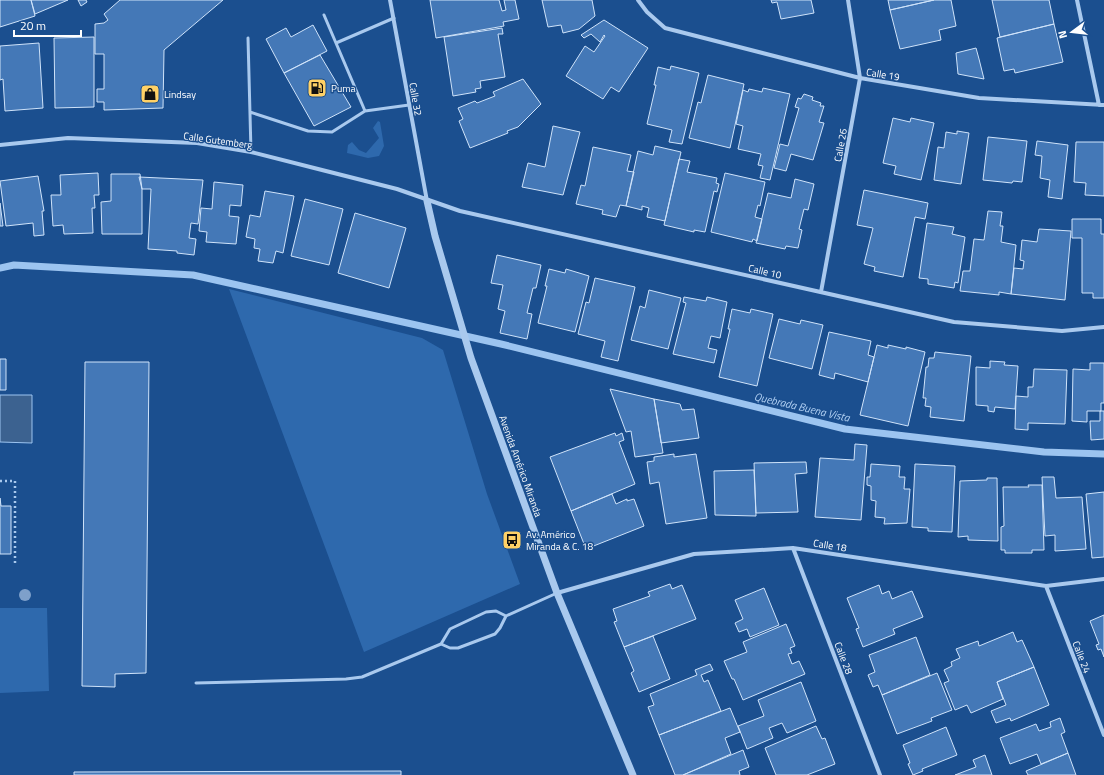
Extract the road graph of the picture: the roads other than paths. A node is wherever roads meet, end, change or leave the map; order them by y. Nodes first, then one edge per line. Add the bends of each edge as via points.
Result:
1 (390, 0) edge
2 (638, 0) edge
3 (848, 0) edge
4 (1077, 0) edge
5 (324, 15) dead end
6 (394, 18) junction
7 (248, 38) dead end
8 (336, 43) junction
9 (860, 78) junction
10 (1098, 105) junction
11 (1104, 105) edge
12 (409, 106) junction
13 (365, 111) junction
14 (250, 112) junction
15 (0, 145) edge
16 (251, 152) junction
17 (427, 201) junction
18 (821, 292) junction
19 (1104, 328) edge
20 (793, 548) junction
21 (1104, 579) edge
22 (1046, 586) junction
23 (557, 593) junction
24 (506, 616) junction
25 (441, 644) junction
26 (196, 684) dead end
27 (1104, 735) edge
28 (632, 774) edge
29 (880, 775) edge

1 - 6 street, Calle 32
2 - 9 street, Calle 19 via 665,28
3 - 9 street, Calle 26
4 - 10 street
5 - 8 lane
6 - 8 lane
6 - 12 street, Calle 32
7 - 14 lane
8 - 13 lane
9 - 10 street, Calle 19 via 979,98
9 - 18 street, Calle 26
10 - 11 street, Calle 19
12 - 13 lane
12 - 17 street, Calle 32
13 - 14 lane via 332,132 308,131
14 - 16 lane
15 - 16 street, Calle Gutemberg via 68,138 197,143
16 - 17 street, Calle Gutemberg via 397,190
17 - 18 street, Calle 10 via 468,213
17 - 23 street, Avenida Américo Miranda via 471,358
18 - 19 street, Calle 10 via 954,322 1062,331
20 - 22 street, Calle 18
20 - 23 street, Calle 18 via 694,554
20 - 29 street, Calle 28
21 - 22 street, Calle 18
22 - 27 street, Calle 24
23 - 24 lane
23 - 28 street, Avenida Américo Miranda
24 - 25 lane via 495,634 458,648
24 - 25 lane via 496,611 465,620 450,629
25 - 26 lane via 362,677

